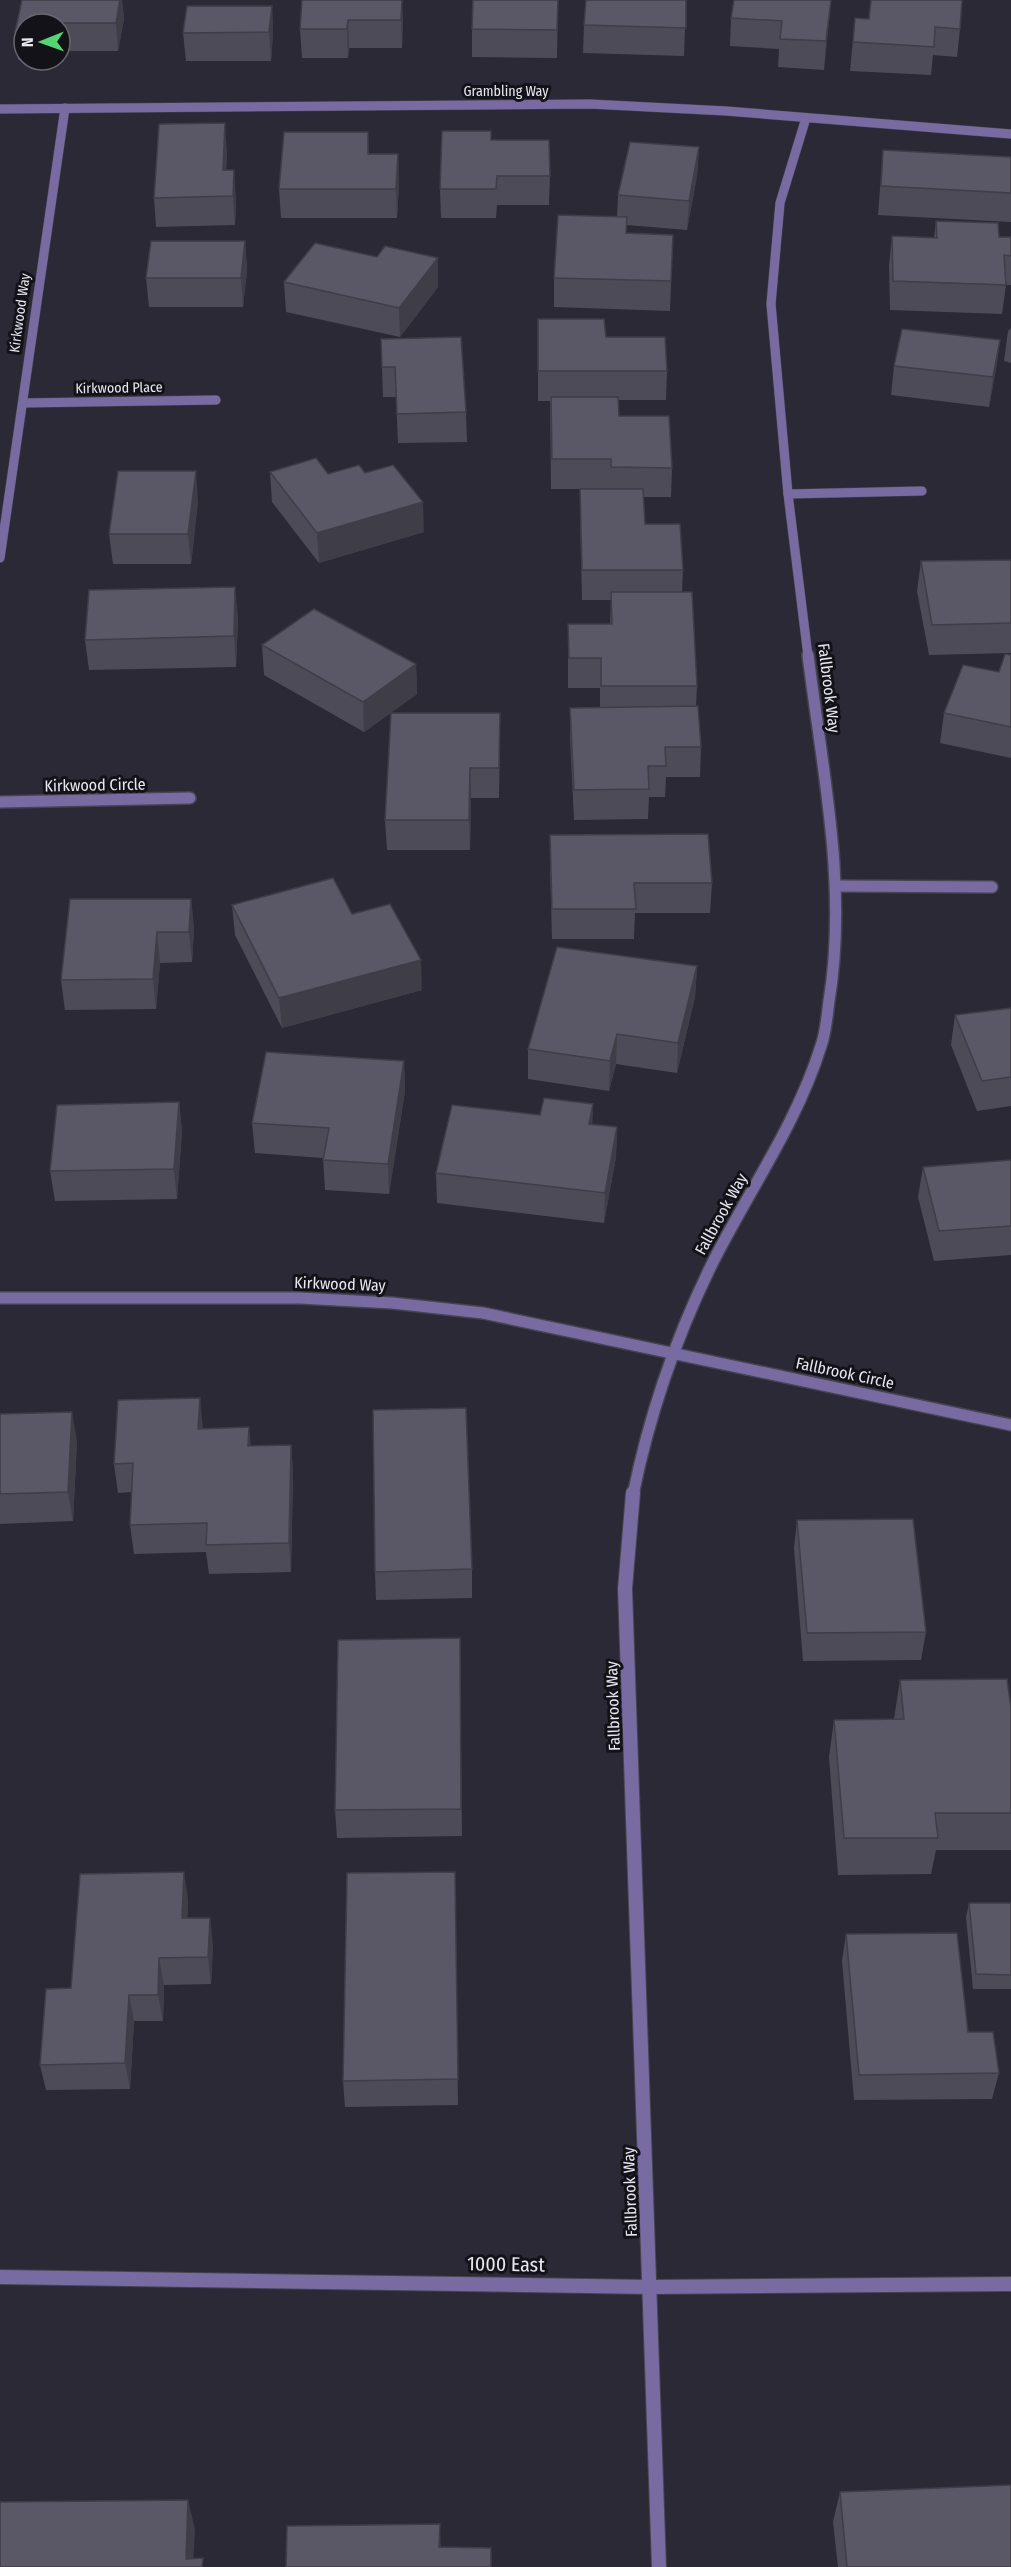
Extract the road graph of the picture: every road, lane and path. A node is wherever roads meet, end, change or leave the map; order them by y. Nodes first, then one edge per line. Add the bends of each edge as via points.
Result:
1 (65, 108) junction
2 (0, 109) edge
3 (806, 118) junction
4 (1011, 134) edge
5 (216, 400) dead end
6 (23, 403) junction
7 (922, 490) dead end
8 (788, 494) junction
9 (0, 558) edge
10 (190, 798) dead end
11 (0, 802) edge
12 (837, 886) junction
13 (992, 887) dead end
14 (0, 1298) edge
15 (673, 1354) junction
16 (1011, 1425) edge
17 (0, 2277) edge
18 (1011, 2284) edge
19 (650, 2288) junction
20 (659, 2567) edge

1 - 2 street, Grambling Way
1 - 3 street, Grambling Way via 590,105 657,106
1 - 6 street, Kirkwood Way
3 - 4 street, Grambling Way
3 - 8 street, Fallbrook Way via 780,203 771,304
5 - 6 street, Kirkwood Place
6 - 9 street, Kirkwood Way
7 - 8 street
8 - 12 street, Fallbrook Way
10 - 11 street, Kirkwood Circle
12 - 13 street
12 - 15 street, Fallbrook Way via 835,966 822,1044 793,1119 710,1268
14 - 15 street, Kirkwood Way via 300,1298 392,1302 483,1313
15 - 16 street, Fallbrook Circle
15 - 19 street, Fallbrook Way via 643,1445 630,1510 625,1589
17 - 19 street, 1000 East
18 - 19 street, 1000 East
19 - 20 street, Fallbrook Way

